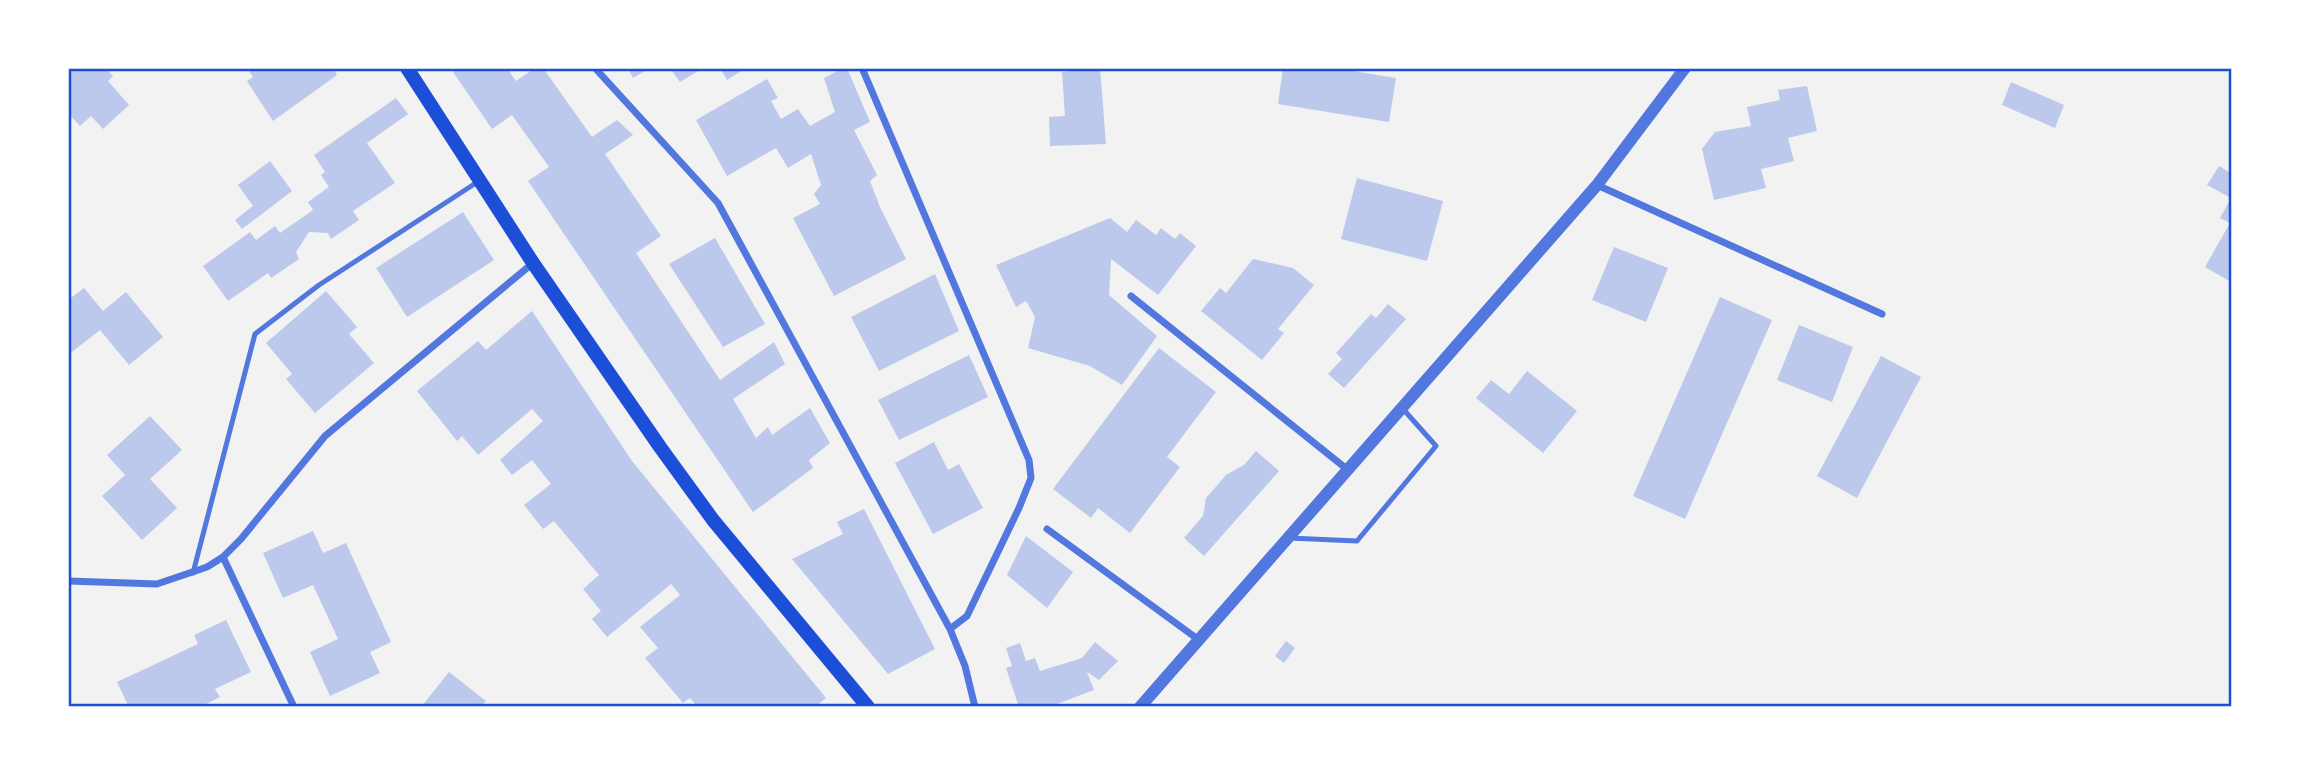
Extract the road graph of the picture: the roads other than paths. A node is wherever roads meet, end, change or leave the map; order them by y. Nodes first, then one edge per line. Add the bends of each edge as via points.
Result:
1 (407, 68) edge
2 (595, 68) edge
3 (863, 68) edge
4 (1685, 68) edge
5 (481, 180) junction
6 (1597, 184) junction
7 (533, 263) junction
8 (1131, 296) dead end
9 (1882, 314) dead end
10 (1402, 408) junction
11 (1348, 470) junction
12 (1047, 529) dead end
13 (1289, 538) junction
14 (223, 556) junction
15 (193, 573) junction
16 (68, 581) edge
17 (950, 629) junction
18 (1199, 641) junction
19 (294, 707) edge
20 (868, 707) edge
21 (975, 707) edge
22 (1140, 707) edge

1 - 5 main road
2 - 17 street via 718,203
3 - 17 street via 1029,460 1031,478 1019,508 967,616
4 - 6 street
5 - 7 main road
5 - 15 lane via 318,285 255,334
6 - 9 street
6 - 10 street
7 - 14 street via 325,436
7 - 20 main road via 713,520
8 - 11 street
10 - 11 street
10 - 13 lane via 1436,446 1357,541
11 - 13 street
12 - 18 street
13 - 18 street
14 - 15 street
14 - 19 street
15 - 16 street via 156,583
17 - 21 street
18 - 22 street

